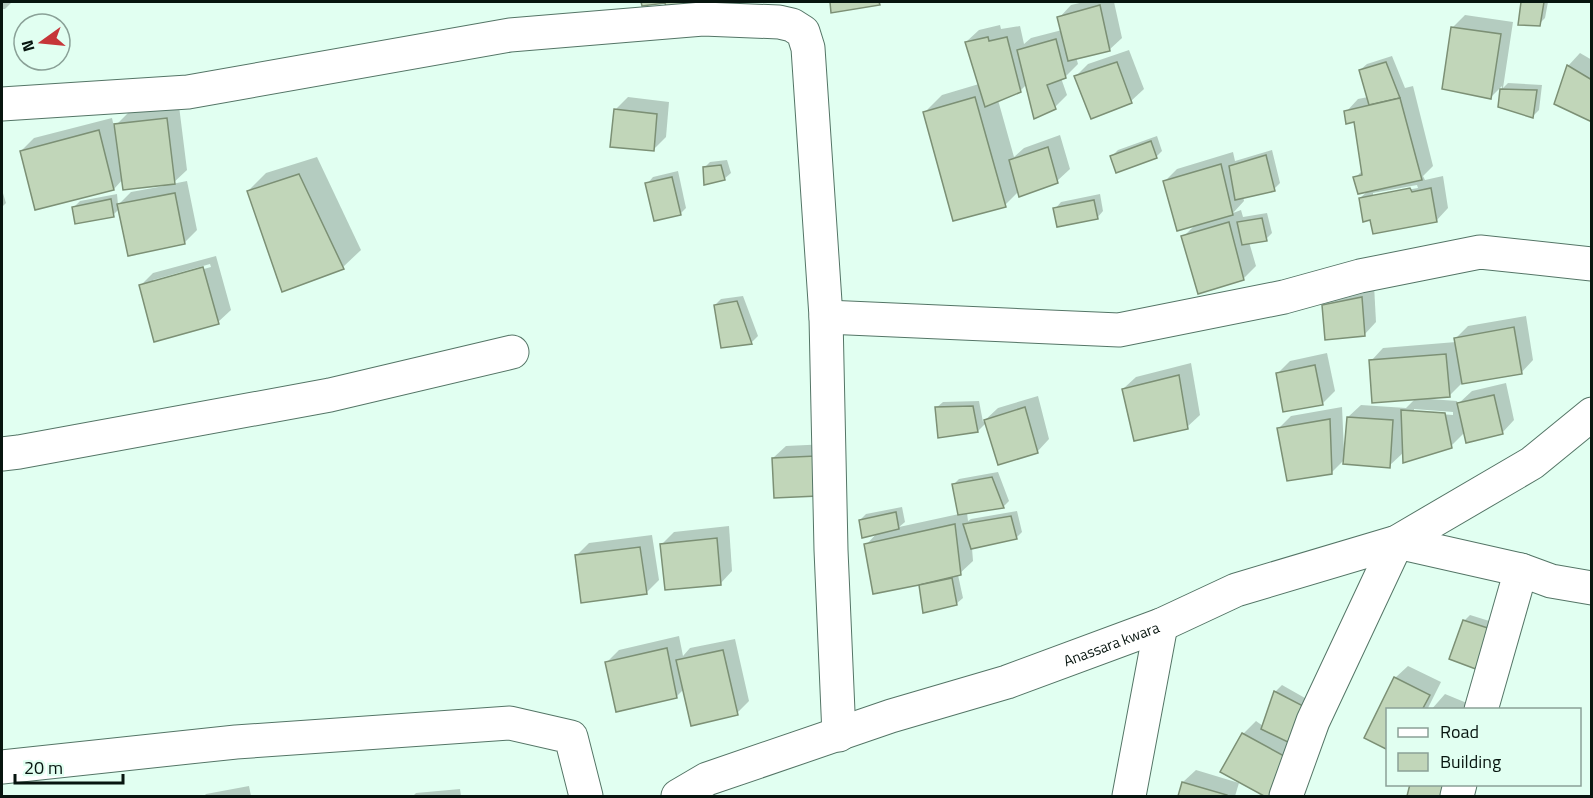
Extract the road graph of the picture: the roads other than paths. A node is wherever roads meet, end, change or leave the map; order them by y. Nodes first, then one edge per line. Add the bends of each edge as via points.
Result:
1 (2, 104) edge
2 (1592, 264) edge
3 (826, 317) junction
4 (512, 352) dead end
5 (1592, 414) edge
6 (2, 454) edge
7 (1397, 542) junction
8 (1521, 570) junction
9 (1592, 588) edge
10 (1161, 625) junction
11 (1482, 708) edge
12 (839, 735) junction
13 (2, 767) edge
14 (586, 796) edge
15 (678, 796) edge
16 (1129, 796) edge
17 (1286, 796) edge

1 - 3 street via 188,92 510,35 703,19 792,25 804,32 808,48
2 - 3 street via 1480,252 1119,330
3 - 12 street
4 - 6 street via 330,395
5 - 7 street, Anassara kwara via 1532,463
7 - 8 street
7 - 10 street, Anassara kwara via 1236,590
7 - 17 street via 1313,721
8 - 9 street via 1551,581
8 - 11 street
10 - 12 street, Anassara kwara via 1007,682
10 - 16 street
12 - 15 street, Anassara kwara via 707,780
13 - 14 street via 236,742 510,723 571,737

